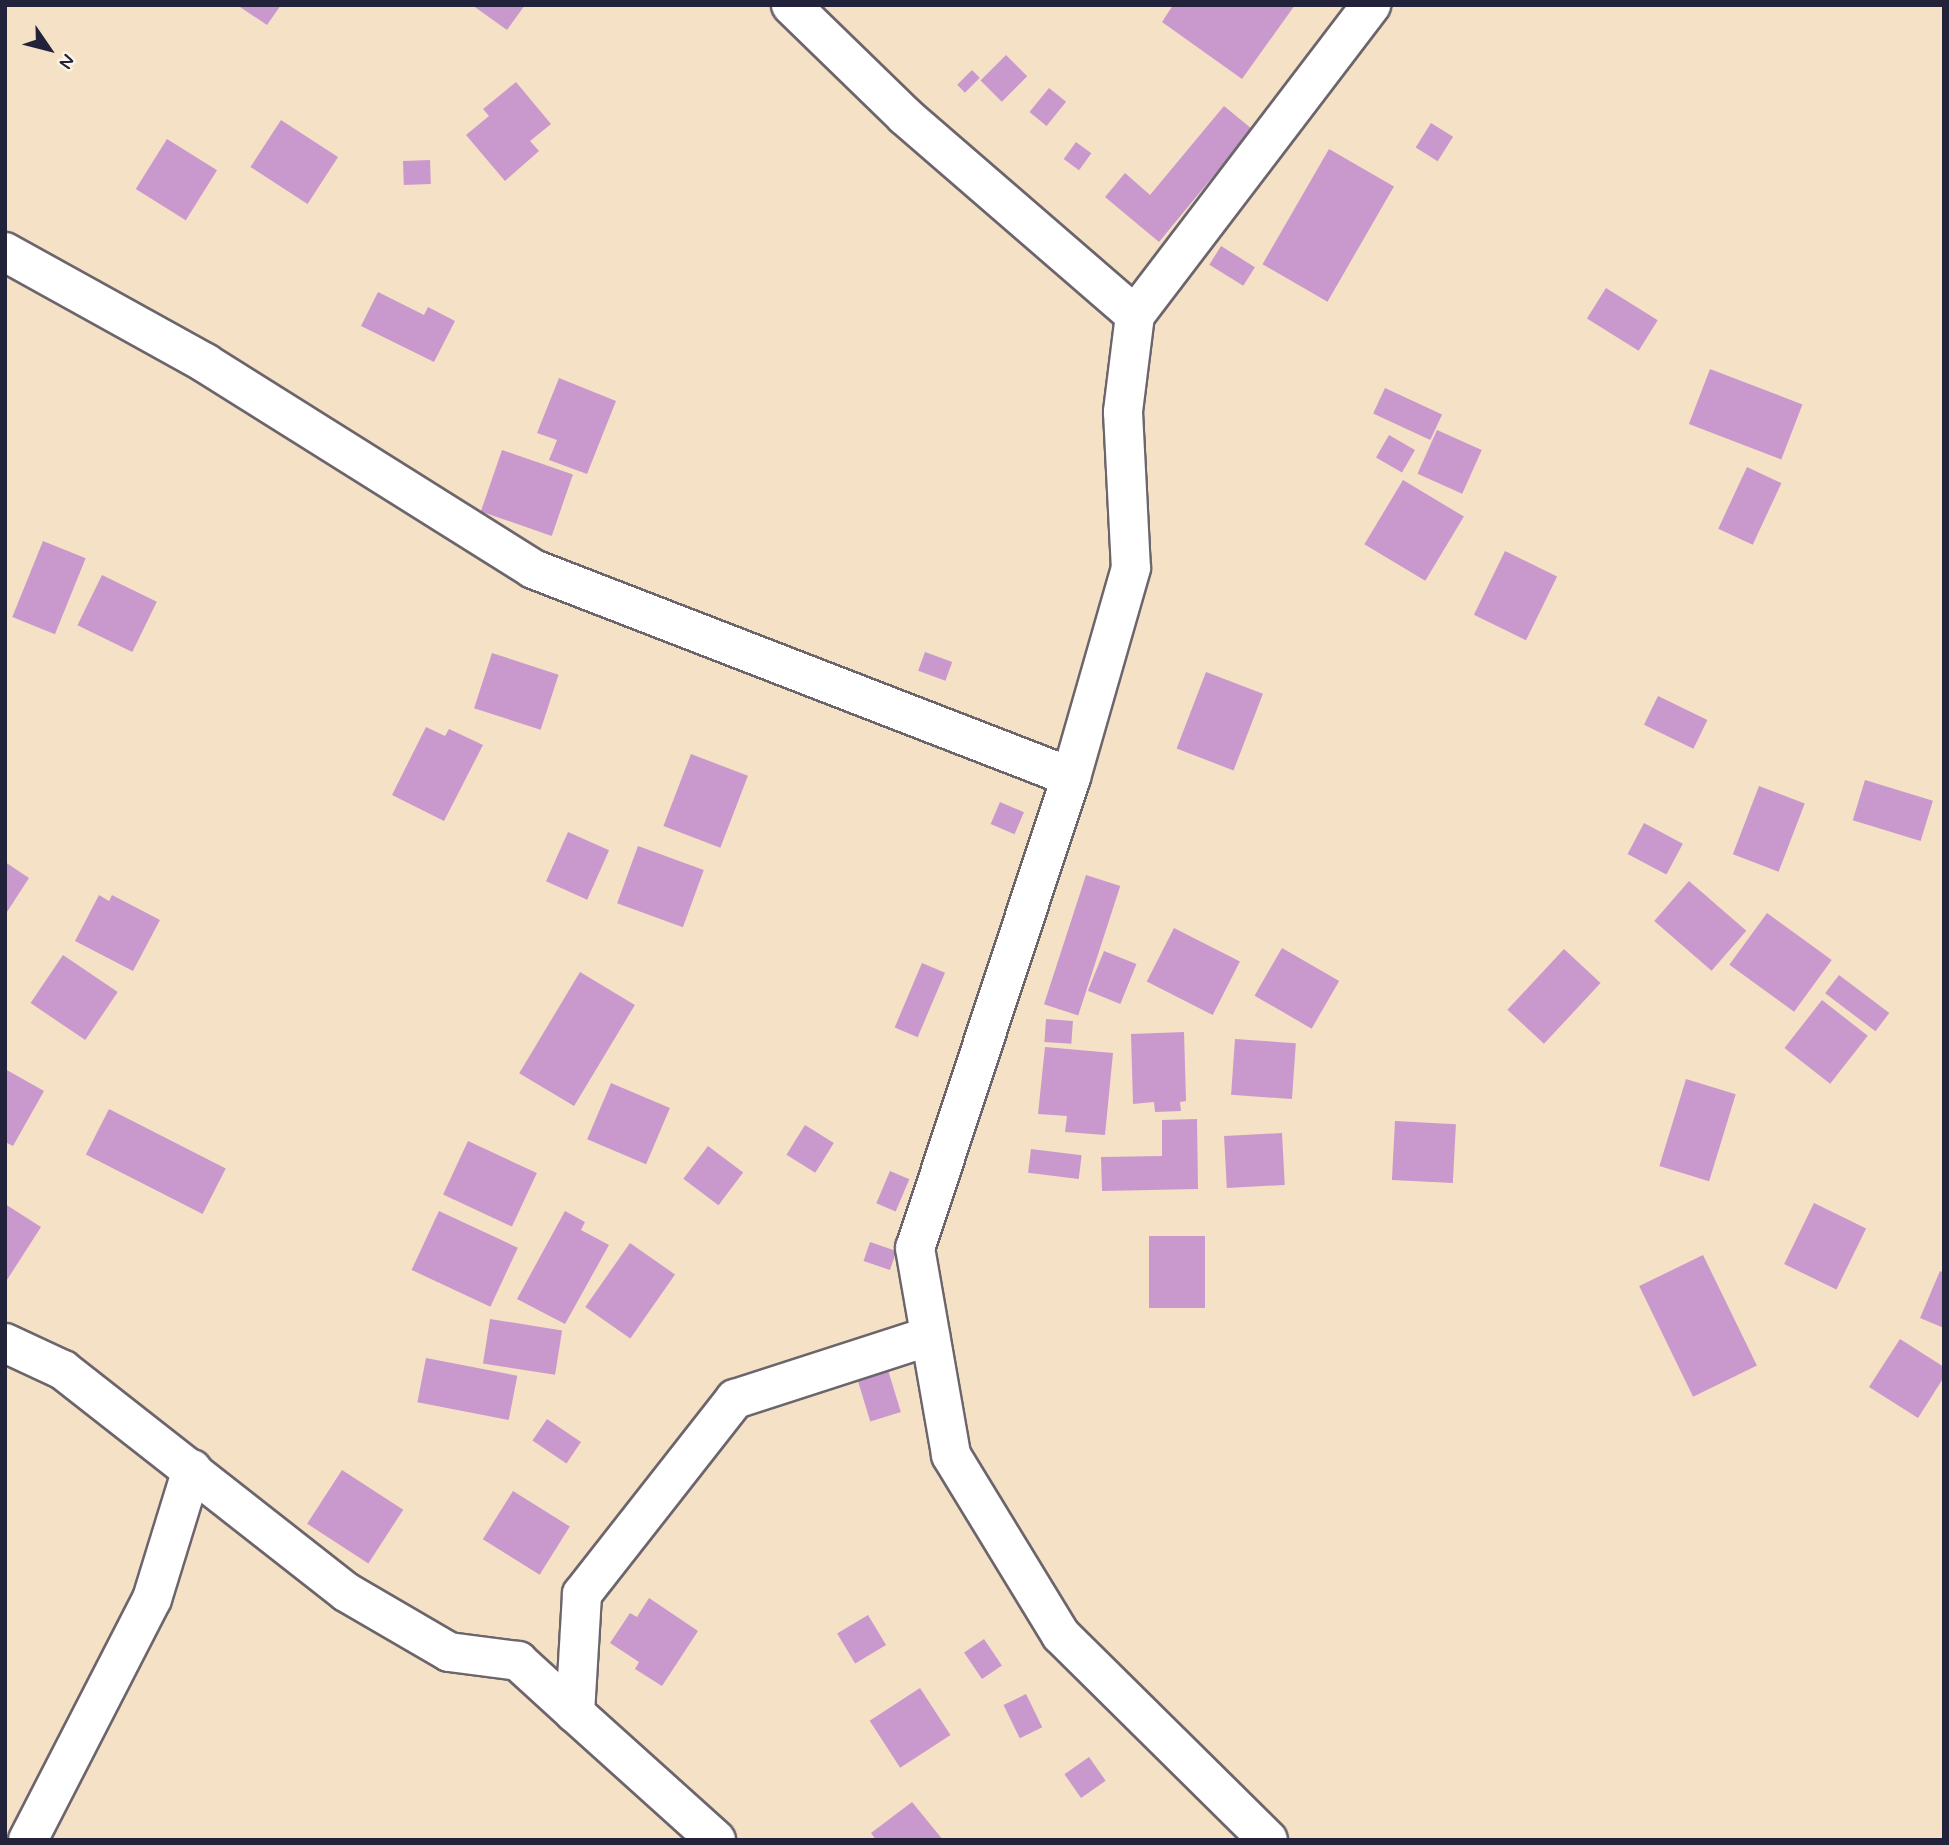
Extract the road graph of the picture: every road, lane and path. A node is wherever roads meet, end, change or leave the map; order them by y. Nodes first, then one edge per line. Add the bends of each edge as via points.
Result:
1 (791, 5) edge
2 (1371, 5) edge
3 (5, 252) edge
4 (1135, 314) junction
5 (1071, 777) junction
6 (930, 1336) junction
7 (5, 1343) edge
8 (192, 1469) junction
9 (575, 1713) junction
10 (28, 1840) edge
11 (716, 1840) edge
12 (1268, 1840) edge

1 - 4 street via 905,116
2 - 4 street
3 - 5 street via 205,363 533,569
4 - 5 street via 1123,412 1132,568
5 - 6 street via 915,1248
6 - 9 street via 735,1399 582,1594
6 - 12 street via 951,1455 1061,1636
7 - 8 street via 63,1370
8 - 9 street via 346,1592 449,1652 517,1661
8 - 10 street via 152,1599
9 - 11 street

